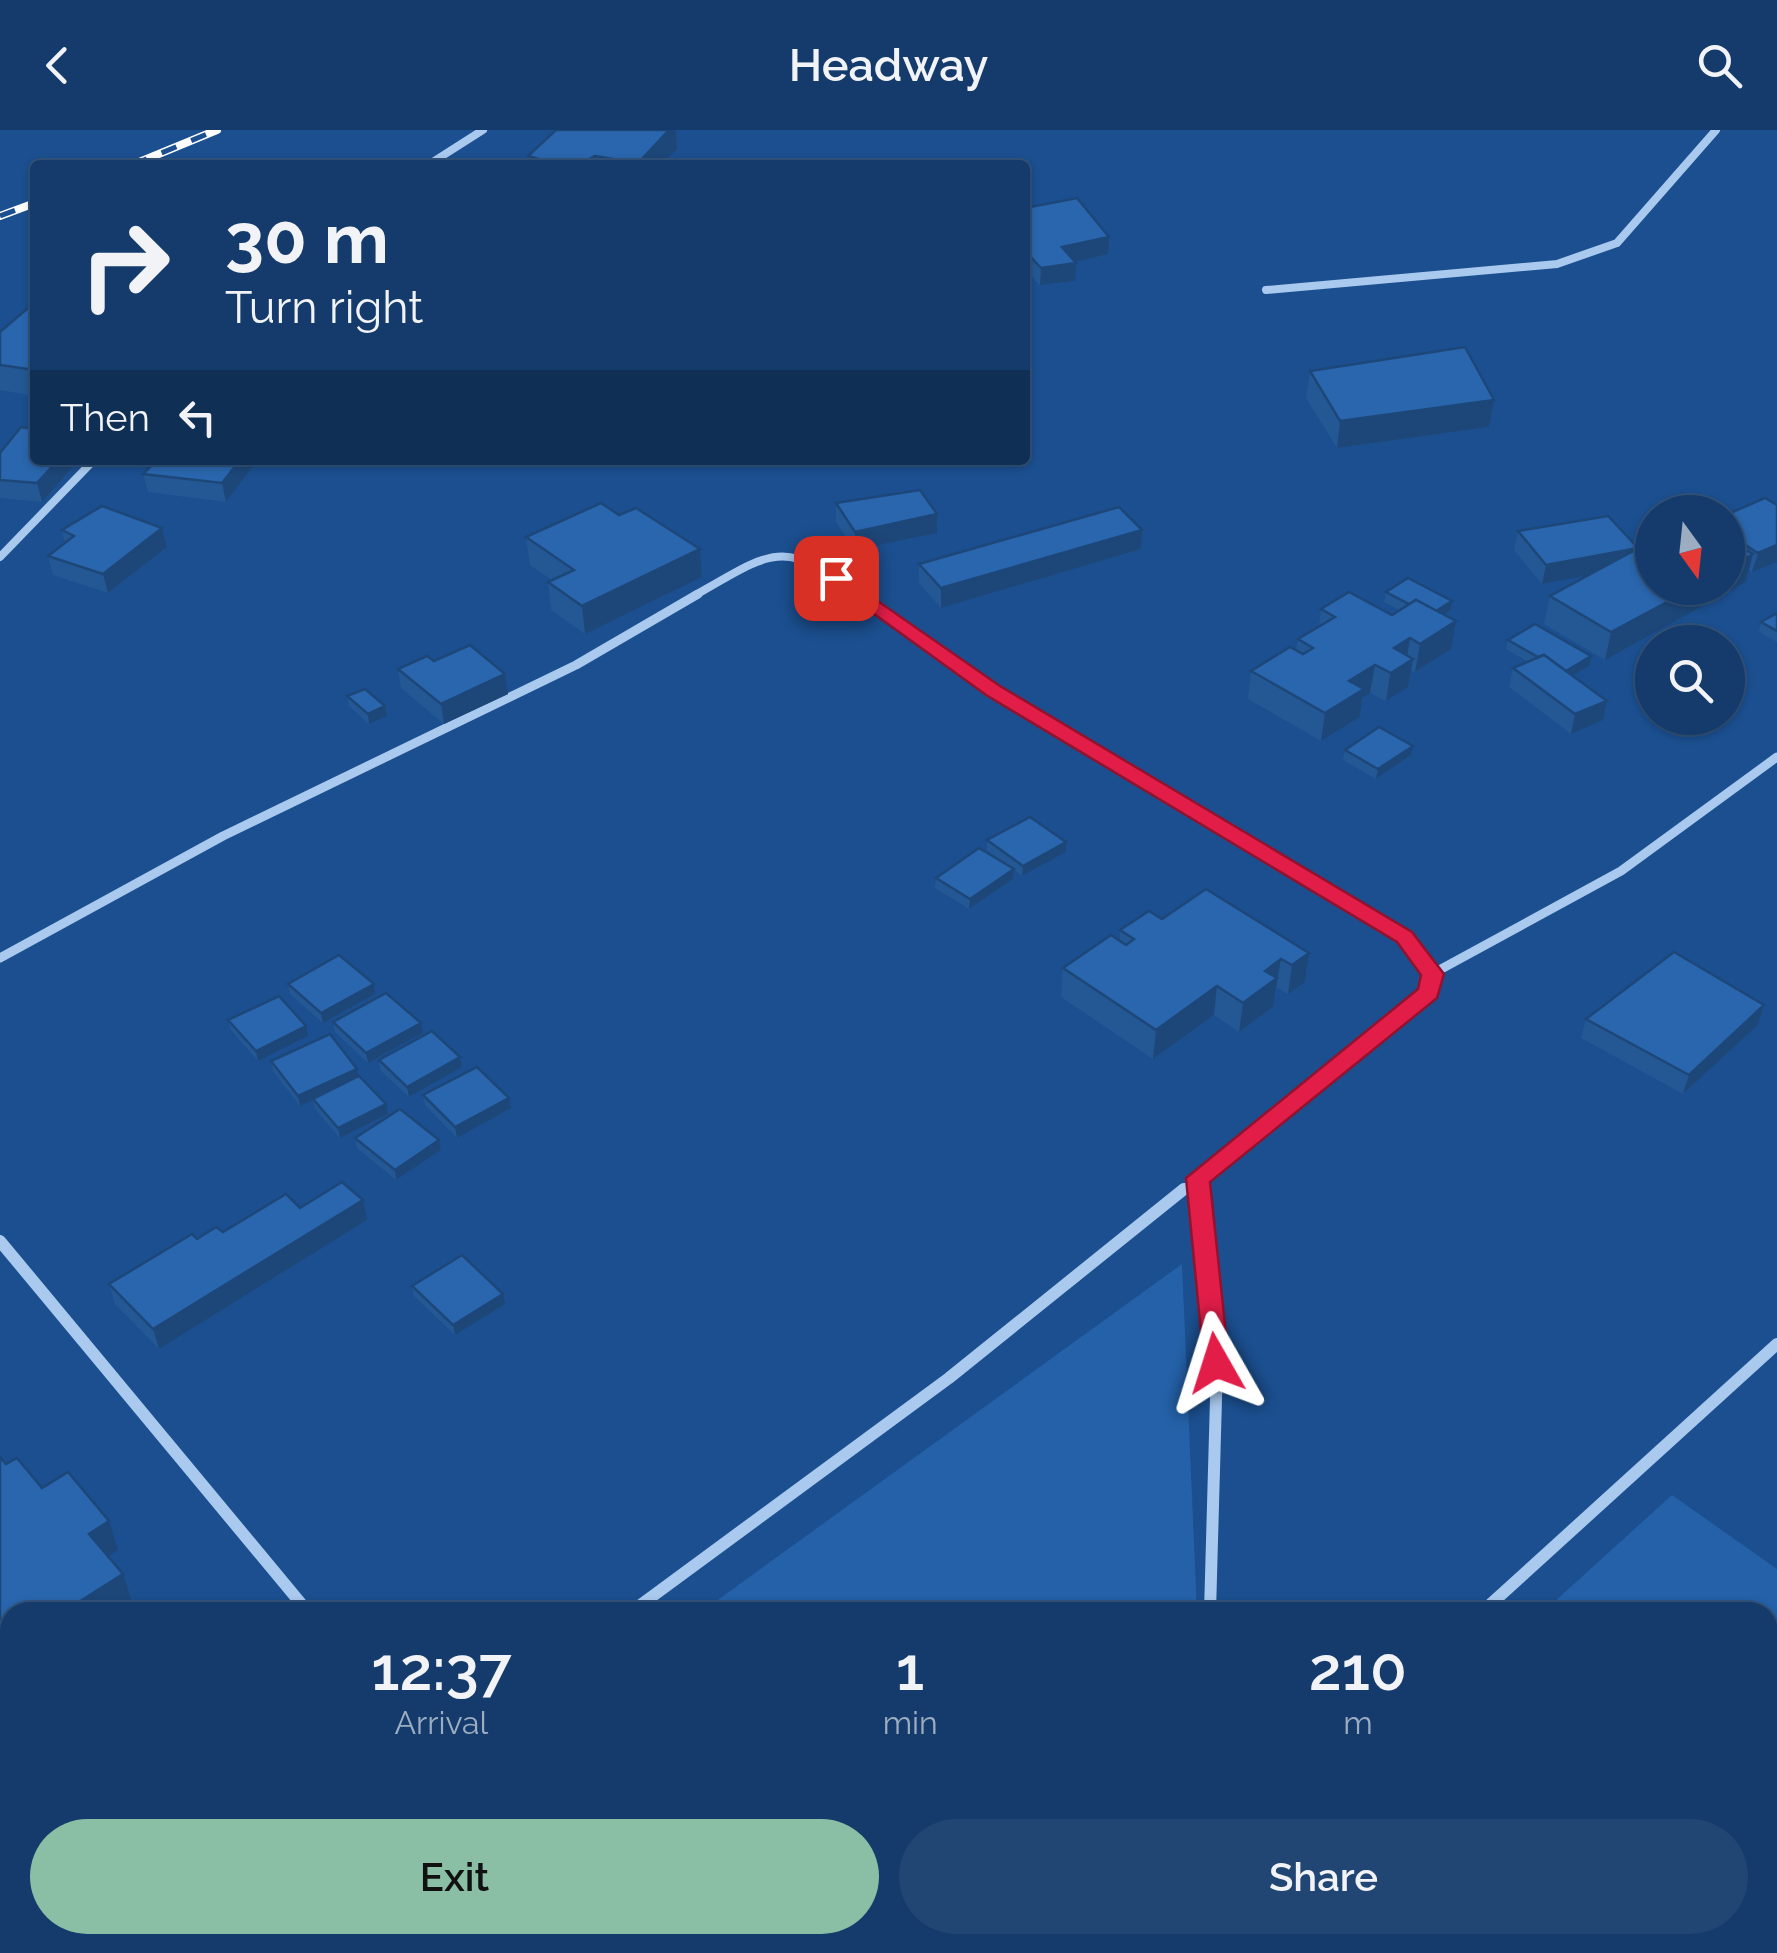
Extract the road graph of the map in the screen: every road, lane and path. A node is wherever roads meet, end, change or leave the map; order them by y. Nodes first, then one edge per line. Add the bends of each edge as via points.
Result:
1 (483, 130) edge
2 (1716, 130) edge
3 (436, 160) edge
4 (1266, 290) dead end
5 (89, 465) edge
6 (0, 557) edge
7 (1777, 757) edge
8 (0, 958) edge
9 (1432, 974) junction
10 (1198, 1178) junction
11 (0, 1242) edge
12 (1777, 1344) edge
13 (300, 1602) edge
14 (645, 1602) edge
15 (1210, 1602) edge
16 (1493, 1602) edge

1 - 3 street
2 - 4 street via 1617,243 1557,264
5 - 6 street
7 - 9 street via 1621,871
8 - 9 street via 223,836 576,665 754,561 780,554 818,564 1008,700 1404,937
9 - 10 street via 1429,992
10 - 14 street via 949,1378
10 - 15 street via 1216,1363
11 - 13 street
12 - 16 street

